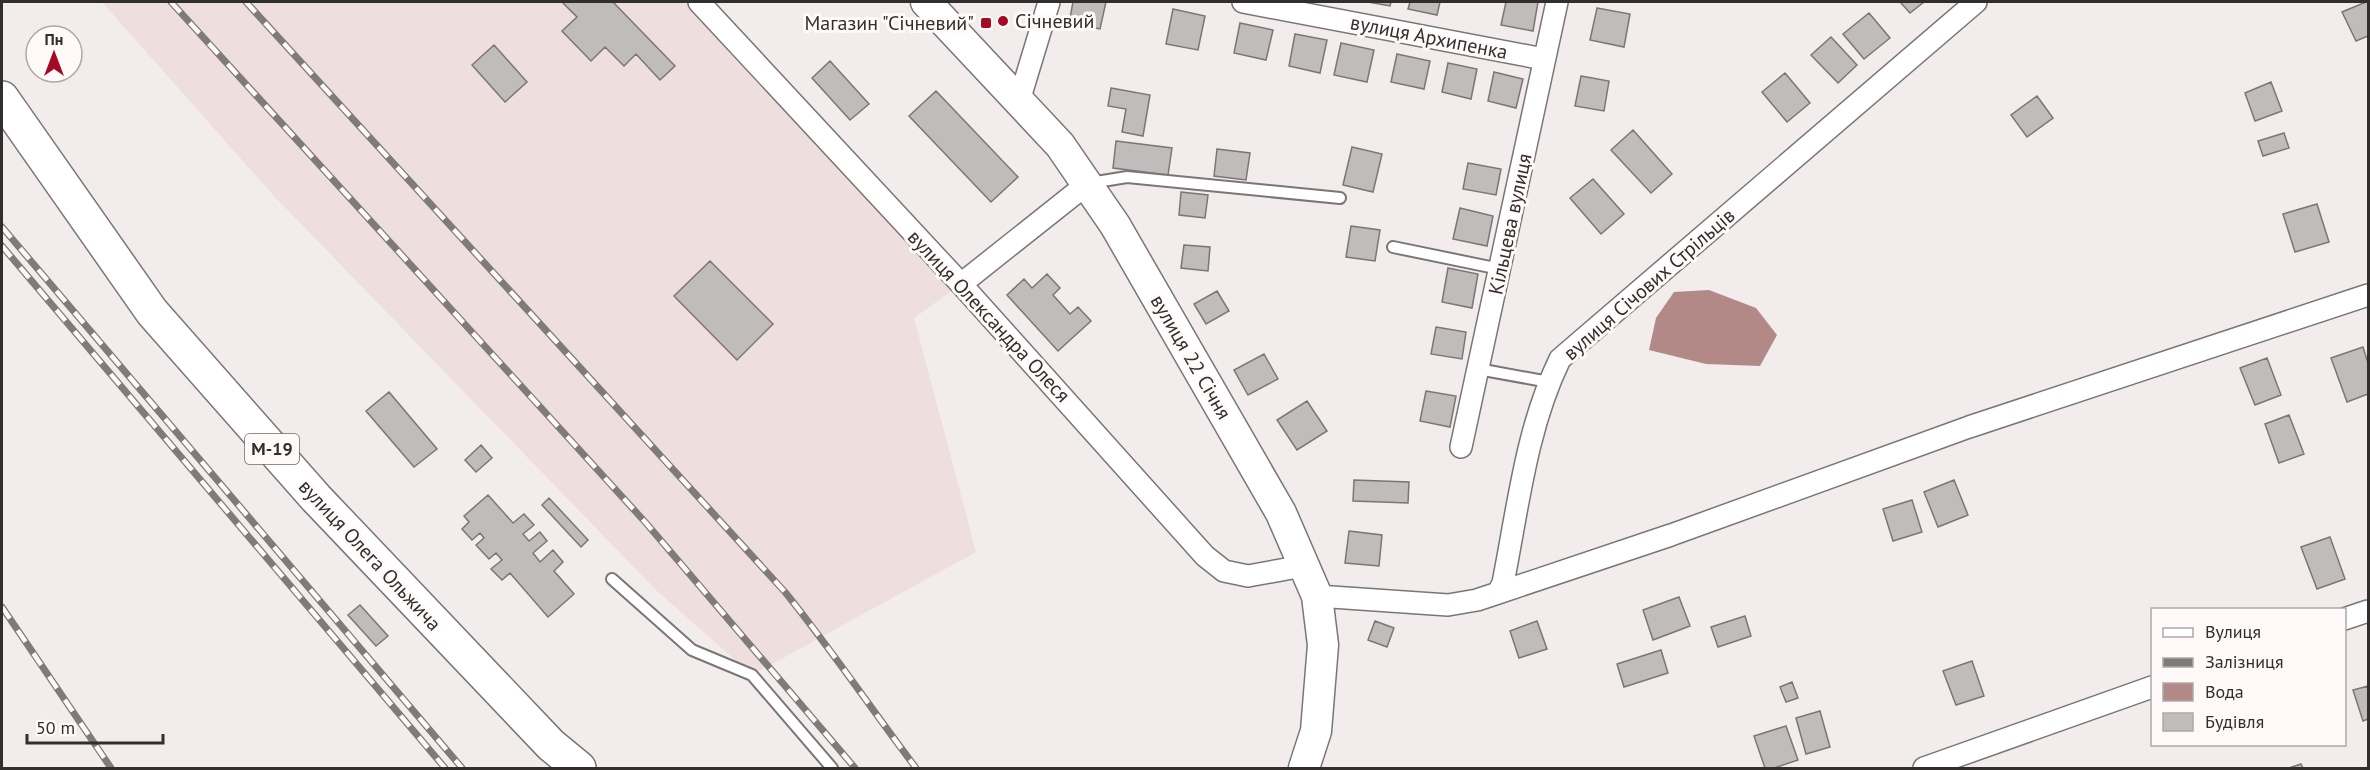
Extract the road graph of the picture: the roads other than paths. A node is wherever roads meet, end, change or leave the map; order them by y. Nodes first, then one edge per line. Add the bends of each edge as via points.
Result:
1 (699, 2) edge
2 (926, 2) edge
3 (1049, 2) edge
4 (1243, 2) edge
5 (1557, 2) edge
6 (1976, 2) edge
7 (1545, 59) junction
8 (2, 98) edge
9 (1020, 101) junction
10 (1087, 184) junction
11 (1340, 198) dead end
12 (1393, 246) dead end
13 (1500, 268) junction
14 (961, 284) junction
15 (2368, 295) edge
16 (1478, 369) junction
17 (1549, 382) junction
18 (1461, 447) dead end
19 (1304, 566) junction
20 (612, 579) dead end
21 (1498, 593) junction
22 (1317, 596) junction
23 (2368, 611) edge
24 (2346, 618) edge
25 (2151, 687) edge
26 (579, 768) edge
27 (832, 768) edge
28 (1304, 768) edge
29 (1924, 768) edge

1 - 14 street, вулиця Олександра Олеся
2 - 9 street, вулиця 22 Січня
3 - 9 street
4 - 7 street, вулиця Архипенка
5 - 7 street, Кільцева вулиця
6 - 17 street, вулиця Січових Стрільців via 1560,359
7 - 13 street, Кільцева вулиця
8 - 26 highway, вулиця Олега Ольжича / М-19 via 152,312 323,506 551,745
9 - 10 street, вулиця 22 Січня via 1060,145
10 - 11 lane via 1127,177
10 - 14 street
10 - 19 street, вулиця 22 Січня via 1115,225 1281,513
12 - 13 lane
13 - 16 street, Кільцева вулиця
14 - 19 street, вулиця Олександра Олеся via 1205,556 1224,571 1248,576
15 - 21 street via 1969,427
16 - 17 lane
16 - 18 street, Кільцева вулиця
17 - 21 street, вулиця Січових Стрільців via 1533,429
19 - 22 street, вулиця 22 Січня
20 - 27 lane via 692,650 752,675
21 - 22 street via 1448,605
22 - 28 street, вулиця 22 Січня via 1323,645 1321,692 1316,731
23 - 24 street
25 - 29 street

